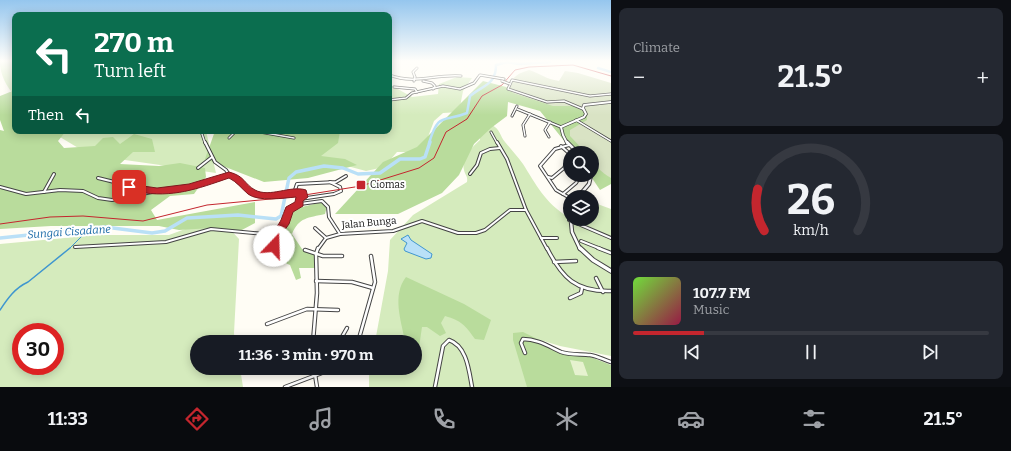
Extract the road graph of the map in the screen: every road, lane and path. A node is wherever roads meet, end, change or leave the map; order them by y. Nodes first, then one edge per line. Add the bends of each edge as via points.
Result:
1 (399, 79) edge
2 (436, 79) edge
3 (477, 79) edge
4 (504, 79) edge
5 (414, 81) joint
6 (418, 81) junction
7 (510, 84) junction
8 (394, 87) dead end
9 (432, 89) junction
10 (417, 92) junction
11 (611, 94) edge
12 (392, 100) edge
13 (611, 102) edge
14 (584, 110) junction
15 (530, 113) junction
16 (512, 116) dead end
17 (576, 120) junction
18 (550, 122) junction
19 (561, 127) junction
20 (491, 132) dead end
21 (201, 134) edge
22 (233, 134) edge
23 (279, 134) edge
24 (525, 136) dead end
25 (549, 137) dead end
26 (230, 138) dead end
27 (294, 138) dead end
28 (611, 142) edge
29 (569, 145) joint
30 (560, 146) junction
31 (500, 148) junction
32 (563, 149) edge
33 (212, 157) junction
34 (563, 167) edge
35 (198, 168) dead end
36 (54, 174) dead end
37 (470, 174) dead end
38 (229, 175) junction
39 (346, 176) dead end
40 (547, 177) junction
41 (98, 178) dead end
42 (330, 182) junction
43 (577, 182) edge
44 (0, 186) edge
45 (44, 192) junction
46 (157, 192) junction
47 (293, 193) junction
48 (562, 194) joint
49 (300, 199) junction
50 (300, 204) junction
51 (526, 210) junction
52 (570, 226) edge
53 (583, 226) edge
54 (315, 228) dead end
55 (340, 234) junction
56 (276, 235) junction
57 (326, 238) junction
58 (541, 238) junction
59 (557, 238) dead end
60 (611, 238) edge
61 (581, 241) dead end
62 (274, 246) dead end
63 (75, 247) dead end
64 (305, 250) dead end
65 (611, 253) edge
66 (316, 254) junction
67 (342, 256) dead end
68 (371, 256) dead end
69 (576, 261) dead end
70 (554, 262) junction
71 (611, 271) edge
72 (596, 278) dead end
73 (316, 281) junction
74 (373, 288) junction
75 (582, 288) junction
76 (611, 291) edge
77 (604, 292) junction
78 (570, 298) dead end
79 (316, 309) junction
80 (338, 310) dead end
81 (267, 324) dead end
82 (347, 328) dead end
83 (313, 335) edge
84 (343, 335) edge
85 (360, 335) edge
86 (525, 352) dead end
87 (611, 362) edge
88 (315, 376) joint
89 (285, 387) edge
90 (317, 387) edge
91 (435, 387) edge
92 (472, 387) edge

1 - 5 street
2 - 6 street
3 - 9 street, bridge via 474,84 460,89 443,86
4 - 7 street, bridge via 502,81
5 - 6 street
6 - 9 street via 431,82 435,86
7 - 11 street via 512,80 585,95
7 - 14 street via 509,90 547,102 564,101
8 - 10 street via 415,89
9 - 10 street
10 - 12 street via 405,99
13 - 14 street via 584,105
14 - 17 street via 586,115
15 - 16 street via 517,107
15 - 18 street
15 - 24 street via 523,123
17 - 19 street
17 - 28 street
18 - 19 street
18 - 25 street via 546,130
19 - 29 street via 562,136
20 - 31 street
21 - 33 street
22 - 26 street
23 - 27 street
29 - 30 street
30 - 32 street
30 - 40 street via 552,150 540,166
31 - 37 street via 489,148 481,152
31 - 51 street via 509,163
33 - 35 street
33 - 38 street
34 - 40 street via 552,178
36 - 45 street
38 - 46 street via 192,187
38 - 47 street via 239,179 252,193 268,196
39 - 42 street via 336,182
40 - 48 street
41 - 46 street
42 - 47 street via 296,184
42 - 49 street via 341,191
43 - 48 street
44 - 45 street via 23,194
45 - 46 street via 84,191 98,198 112,200
47 - 49 street, bridge via 302,192 303,198
49 - 50 street
50 - 55 street via 324,202 329,208 329,217
50 - 56 street via 289,210 286,222
51 - 55 street, Jalan Bunga via 510,210 485,230 472,233 451,231 422,221 393,231
51 - 58 street
52 - 71 street via 576,244 594,261
53 - 60 street
54 - 57 street
55 - 57 street, Jalan Bunga
56 - 62 street
56 - 63 street via 211,229 166,242
57 - 66 street
58 - 59 street
58 - 70 street
61 - 65 street
64 - 66 street
66 - 67 street via 326,257
66 - 73 street
68 - 74 street via 375,276
69 - 70 street
70 - 75 street via 569,282
72 - 77 street
73 - 74 street via 352,282
73 - 79 street
74 - 85 street
75 - 77 street
75 - 78 street via 581,293
76 - 77 street
79 - 80 street
79 - 81 street via 304,310
79 - 83 street
82 - 84 street
86 - 87 street via 521,347 521,341 528,338 562,352 592,355
88 - 89 street
88 - 90 street
91 - 92 street via 443,346 447,340 451,340 456,342 464,356

